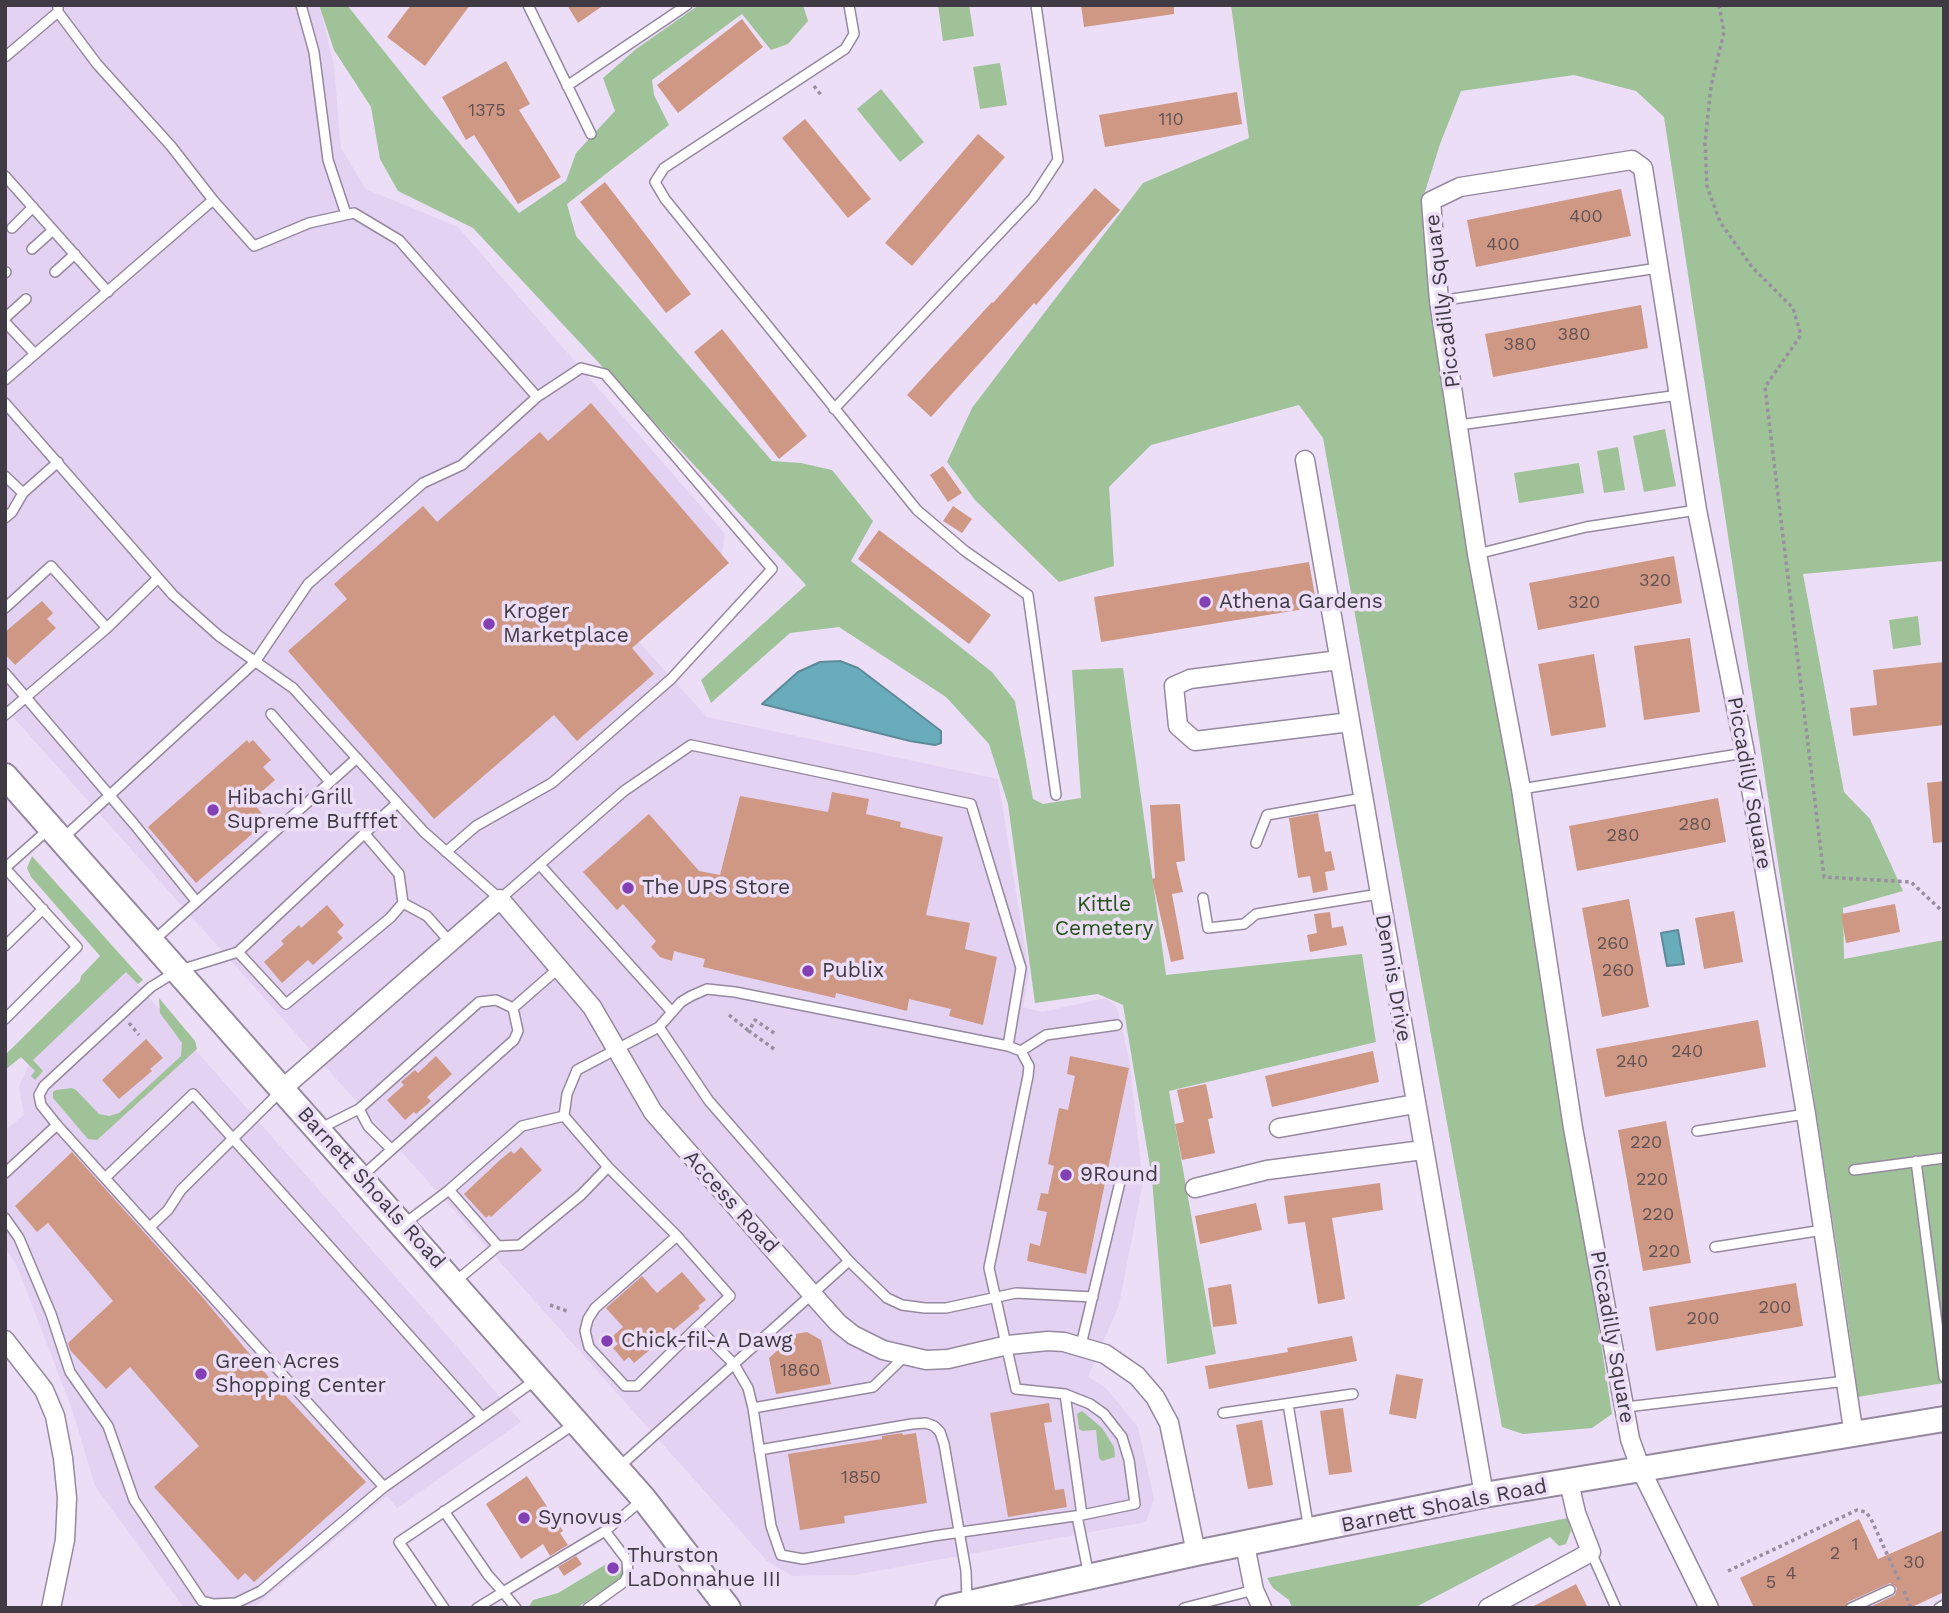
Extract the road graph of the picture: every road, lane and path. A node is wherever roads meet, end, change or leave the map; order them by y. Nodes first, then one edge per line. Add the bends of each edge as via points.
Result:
1 (301, 5) edge
2 (528, 5) edge
3 (687, 5) edge
4 (849, 5) edge
5 (1036, 5) edge
6 (1719, 5) edge
7 (58, 9) edge
8 (5, 57) edge
9 (568, 86) junction
10 (591, 134) dead end
11 (7, 183) edge
12 (213, 200) junction
13 (33, 207) junction
14 (346, 215) junction
15 (12, 228) dead end
16 (53, 230) junction
17 (32, 249) dead end
18 (75, 254) junction
19 (1658, 268) junction
20 (55, 272) dead end
21 (108, 292) junction
22 (26, 299) dead end
23 (1438, 301) junction
24 (5, 320) edge
25 (35, 354) junction
26 (5, 380) edge
27 (1680, 395) junction
28 (537, 397) junction
29 (5, 403) edge
30 (834, 409) junction
31 (1459, 425) junction
32 (1305, 460) dead end
33 (58, 463) junction
34 (5, 476) edge
35 (23, 493) junction
36 (1696, 510) junction
37 (5, 518) edge
38 (1476, 554) junction
39 (158, 578) junction
40 (5, 608) edge
41 (107, 628) junction
42 (1339, 660) junction
43 (255, 662) junction
44 (5, 673) edge
45 (26, 697) junction
46 (271, 714) dead end
47 (5, 715) edge
48 (1350, 722) junction
49 (1745, 753) junction
50 (357, 758) junction
51 (5, 775) edge
52 (330, 782) junction
53 (1521, 789) junction
54 (109, 795) junction
55 (1056, 795) dead end
56 (1363, 799) junction
57 (397, 803) junction
58 (364, 832) junction
59 (56, 833) junction
60 (1256, 842) dead end
61 (446, 852) junction
62 (540, 866) junction
63 (5, 868) edge
64 (1379, 894) junction
65 (1203, 898) dead end
66 (500, 899) junction
67 (196, 901) junction
68 (403, 903) junction
69 (43, 909) junction
70 (1944, 910) edge
71 (152, 942) junction
72 (450, 942) junction
73 (5, 946) edge
74 (238, 952) junction
75 (560, 967) junction
76 (177, 971) junction
77 (513, 1008) junction
78 (671, 1011) junction
79 (729, 1015) dead end
80 (5, 1019) edge
81 (1117, 1025) dead end
82 (659, 1027) junction
83 (750, 1031) junction
84 (777, 1035) dead end
85 (1008, 1045) junction
86 (774, 1049) dead end
87 (618, 1050) junction
88 (1021, 1051) junction
89 (282, 1089) junction
90 (1415, 1104) junction
91 (359, 1109) junction
92 (1806, 1114) junction
93 (564, 1116) junction
94 (57, 1125) junction
95 (1279, 1128) dead end
96 (319, 1129) junction
97 (1697, 1131) dead end
98 (233, 1139) junction
99 (391, 1149) junction
100 (1423, 1150) junction
101 (1944, 1158) edge
102 (1916, 1161) junction
103 (608, 1167) junction
104 (1854, 1170) dead end
105 (5, 1172) edge
106 (106, 1177) junction
107 (361, 1177) junction
108 (1119, 1182) dead end
109 (1195, 1188) dead end
110 (449, 1190) junction
111 (5, 1218) edge
112 (404, 1224) junction
113 (150, 1227) junction
114 (1823, 1230) junction
115 (677, 1236) junction
116 (498, 1247) junction
117 (1715, 1247) dead end
118 (849, 1261) junction
119 (1944, 1276) edge
120 (1931, 1278) junction
121 (454, 1283) junction
122 (813, 1295) junction
123 (996, 1296) junction
124 (1093, 1297) junction
125 (550, 1305) dead end
126 (567, 1311) dead end
127 (697, 1327) junction
128 (5, 1340) edge
129 (1008, 1345) junction
130 (1081, 1345) junction
131 (904, 1357) junction
132 (734, 1364) junction
133 (1944, 1377) edge
134 (539, 1378) junction
135 (1846, 1381) junction
136 (1065, 1394) junction
137 (1353, 1394) dead end
138 (1287, 1404) junction
139 (1626, 1407) junction
140 (753, 1408) junction
141 (1223, 1413) dead end
142 (482, 1417) junction
143 (1944, 1419) edge
144 (578, 1423) junction
145 (1854, 1436) junction
146 (759, 1450) junction
147 (617, 1468) junction
148 (1641, 1470) junction
149 (1569, 1482) junction
150 (384, 1488) junction
151 (1484, 1496) junction
152 (644, 1499) junction
153 (444, 1511) junction
154 (1080, 1515) junction
155 (605, 1531) junction
156 (1309, 1532) junction
157 (959, 1534) junction
158 (1245, 1545) junction
159 (1591, 1552) junction
160 (1196, 1553) junction
161 (1728, 1571) dead end
162 (1089, 1578) junction
163 (1254, 1590) junction
164 (1891, 1590) dead end
165 (503, 1592) junction
166 (1944, 1605) edge
167 (961, 1606) edge
168 (51, 1608) edge
169 (444, 1608) edge
170 (477, 1608) edge
171 (516, 1608) edge
172 (588, 1608) edge
173 (728, 1608) edge
174 (1184, 1608) edge
175 (1262, 1608) edge
176 (1488, 1608) edge
177 (1616, 1608) edge
178 (1709, 1608) edge
179 (1851, 1608) edge
180 (1911, 1608) edge
181 (1939, 1608) edge

1 - 14 lane via 314,52 328,160
2 - 9 lane
3 - 9 lane
4 - 30 lane via 854,34 845,50 664,168 655,182
5 - 30 lane via 1058,160 1032,198
6 - 70 path via 1724,32 1711,86 1707,186 1720,222 1752,267 1793,308 1801,335 1765,387 1824,877 1911,882
7 - 8 lane
7 - 12 lane via 96,64
9 - 10 lane
11 - 13 lane
12 - 14 lane via 254,246 309,223
12 - 21 lane
13 - 15 lane
13 - 16 lane
14 - 28 lane via 354,213 399,240
16 - 17 lane
16 - 18 lane
18 - 20 lane
18 - 21 lane
19 - 23 lane
19 - 23 street, Piccadilly Square via 1643,168 1632,160 1460,187 1431,201
19 - 27 street, Piccadilly Square
21 - 25 lane
22 - 24 lane
23 - 31 street, Piccadilly Square
24 - 25 lane
25 - 26 lane
27 - 31 lane
27 - 36 street, Piccadilly Square
28 - 43 lane via 462,465 423,483 308,584
28 - 61 lane via 581,368 605,374 772,569 671,679 552,783 476,826
29 - 33 lane
30 - 55 lane via 917,510 1028,595
31 - 38 street, Piccadilly Square
32 - 42 street, Dennis Drive
33 - 35 lane
33 - 39 lane
34 - 35 lane
35 - 37 lane
36 - 38 lane via 1586,527
36 - 49 street, Piccadilly Square
38 - 53 street, Piccadilly Square
39 - 41 lane
39 - 43 lane via 219,636
40 - 41 lane via 51,566
41 - 45 lane
42 - 48 street, Dennis Drive
42 - 48 street via 1189,679 1174,686 1178,726 1195,741
43 - 50 lane via 293,688
43 - 54 lane
44 - 45 lane
45 - 47 lane
45 - 54 lane
46 - 52 lane
48 - 56 street, Dennis Drive
49 - 53 lane
49 - 92 street, Piccadilly Square
50 - 52 lane
50 - 57 lane
51 - 59 main road, Barnett Shoals Road
52 - 67 lane
53 - 139 street, Piccadilly Square via 1573,1128
54 - 59 lane
54 - 67 lane
56 - 60 lane via 1267,815
56 - 64 street, Dennis Drive
57 - 58 lane
57 - 61 lane
58 - 68 lane via 399,874
58 - 74 lane
59 - 63 lane
59 - 71 main road, Barnett Shoals Road
61 - 66 lane
62 - 66 lane
62 - 78 lane
62 - 85 lane via 624,791 691,745 971,804 1021,968
63 - 69 lane
64 - 65 lane via 1256,914 1244,924 1208,928
64 - 90 street, Dennis Drive
66 - 72 street
66 - 75 street, Access Road
67 - 71 lane
68 - 72 lane via 427,916
68 - 74 lane via 286,1003
69 - 73 lane
69 - 80 lane via 77,947
71 - 76 main road, Barnett Shoals Road
72 - 89 street
74 - 76 lane
75 - 77 lane
75 - 87 street, Access Road
76 - 89 main road, Barnett Shoals Road
76 - 94 lane via 151,987 44,1086 39,1095 41,1105
77 - 91 lane via 496,1000 478,1002
77 - 99 lane via 518,1031 514,1040
78 - 82 lane
78 - 85 lane via 707,989
79 - 83 path
81 - 88 lane via 1046,1035
82 - 87 lane
82 - 118 lane via 709,1101
83 - 84 path via 756,1019
83 - 86 path
85 - 88 lane
87 - 93 lane via 577,1070
87 - 122 street, Access Road via 653,1112
88 - 123 lane via 1029,1066 1028,1076 989,1268
89 - 96 main road, Barnett Shoals Road
89 - 98 lane
90 - 95 street
90 - 100 street, Dennis Drive
91 - 96 lane
91 - 99 lane via 368,1126
92 - 97 lane
92 - 114 street, Piccadilly Square
93 - 103 lane
93 - 110 lane via 522,1126
94 - 105 lane
94 - 106 lane
96 - 107 main road, Barnett Shoals Road
98 - 106 lane via 193,1094
98 - 113 lane
98 - 142 lane
99 - 107 lane
100 - 109 street via 1267,1170
100 - 151 street, Dennis Drive
101 - 102 lane
102 - 104 lane
102 - 120 lane
103 - 115 lane
103 - 116 lane via 520,1245
106 - 113 lane
107 - 112 main road, Barnett Shoals Road
108 - 124 lane
110 - 112 lane
110 - 116 lane
111 - 150 lane via 19,1238 70,1371 108,1426 134,1500 202,1601 236,1603 261,1591
112 - 121 main road, Barnett Shoals Road
113 - 150 lane
114 - 117 lane
114 - 135 street, Piccadilly Square
115 - 127 lane via 730,1296
115 - 127 lane via 595,1308 588,1319 586,1340 616,1379 625,1386 637,1385
116 - 121 lane
118 - 122 lane
118 - 123 lane via 887,1297 915,1308 946,1308
119 - 120 lane
120 - 133 lane
121 - 134 main road, Barnett Shoals Road
122 - 131 street, Access Road via 853,1335
122 - 132 lane
123 - 124 lane via 1029,1292
123 - 129 lane
124 - 130 lane
125 - 126 path
127 - 132 lane
128 - 168 street via 44,1390 55,1416 63,1458 65,1540
129 - 130 street, Access Road via 1048,1341
129 - 131 street, Access Road via 948,1359
129 - 136 lane via 1016,1389
130 - 160 street, Access Road via 1123,1364 1163,1409 1175,1443
131 - 140 lane via 873,1387
132 - 140 lane
132 - 147 lane
134 - 142 lane
134 - 144 main road, Barnett Shoals Road
135 - 139 lane
135 - 145 street, Piccadilly Square
136 - 154 lane
136 - 154 lane via 1104,1414 1122,1437 1135,1504
137 - 138 lane
138 - 141 lane
138 - 156 lane
139 - 148 street, Piccadilly Square via 1630,1439
140 - 146 lane
142 - 150 lane
143 - 145 main road, Barnett Shoals Road
144 - 147 main road, Barnett Shoals Road
144 - 153 lane
145 - 148 main road, Barnett Shoals Road
146 - 157 lane via 774,1539 781,1555 803,1559
146 - 157 lane via 912,1424 934,1426 944,1444
147 - 152 main road, Barnett Shoals Road
148 - 149 main road, Barnett Shoals Road
148 - 178 street, Piccadilly Square
149 - 151 main road, Barnett Shoals Road
149 - 159 street
151 - 156 main road, Barnett Shoals Road
152 - 155 lane
152 - 173 main road, Barnett Shoals Road
153 - 165 lane
153 - 169 lane via 399,1542
154 - 157 lane
154 - 162 lane
155 - 165 lane
155 - 172 lane via 627,1560 628,1575 624,1583
156 - 158 main road, Barnett Shoals Road
157 - 167 lane via 966,1572
158 - 160 main road, Barnett Shoals Road
158 - 163 street
159 - 176 street
159 - 177 lane
160 - 162 main road, Barnett Shoals Road
161 - 180 path via 1857,1510 1871,1519
162 - 167 main road, Barnett Shoals Road via 1027,1596
163 - 174 lane
163 - 175 street
164 - 179 lane
165 - 170 lane
165 - 171 lane
166 - 181 lane

